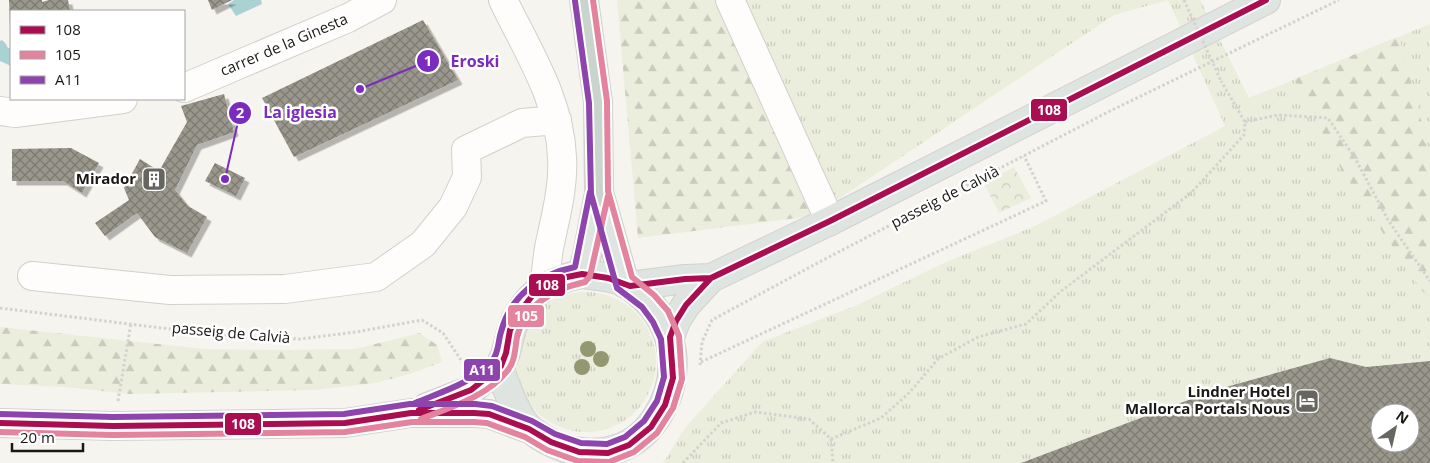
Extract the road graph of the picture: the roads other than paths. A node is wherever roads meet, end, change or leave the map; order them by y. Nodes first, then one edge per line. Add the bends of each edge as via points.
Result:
1 (382, 0) edge
2 (503, 0) edge
3 (584, 0) edge
4 (730, 0) edge
5 (1266, 0) edge
6 (185, 88) edge
7 (115, 100) edge
8 (0, 111) edge
9 (557, 120) junction
10 (599, 192) junction
11 (830, 220) junction
12 (582, 274) junction
13 (32, 276) dead end
14 (711, 278) junction
15 (627, 285) junction
16 (544, 286) junction
17 (670, 337) junction
18 (501, 366) junction
19 (410, 414) junction
20 (0, 423) edge
21 (529, 429) junction
22 (608, 458) edge

1 - 6 street, carrer de la Ginesta via 348,18
2 - 9 street via 550,97
3 - 10 highway via 598,102
4 - 11 street
5 - 11 main road
7 - 8 street via 14,113
9 - 13 street via 522,124 466,150 467,177 453,208 423,244 376,277 285,289 170,290
9 - 16 street via 562,157 560,200
10 - 12 main road
10 - 15 main road
11 - 14 main road
12 - 15 main road
12 - 16 main road
14 - 15 main road
14 - 17 main road via 686,305
15 - 17 main road via 652,307
16 - 18 main road via 532,296 510,330
17 - 22 main road via 673,378 665,405 651,427
18 - 19 main road via 471,390
18 - 21 main road via 512,404
19 - 20 main road via 345,423 113,426
19 - 21 main road via 489,414
21 - 22 main road via 551,442

